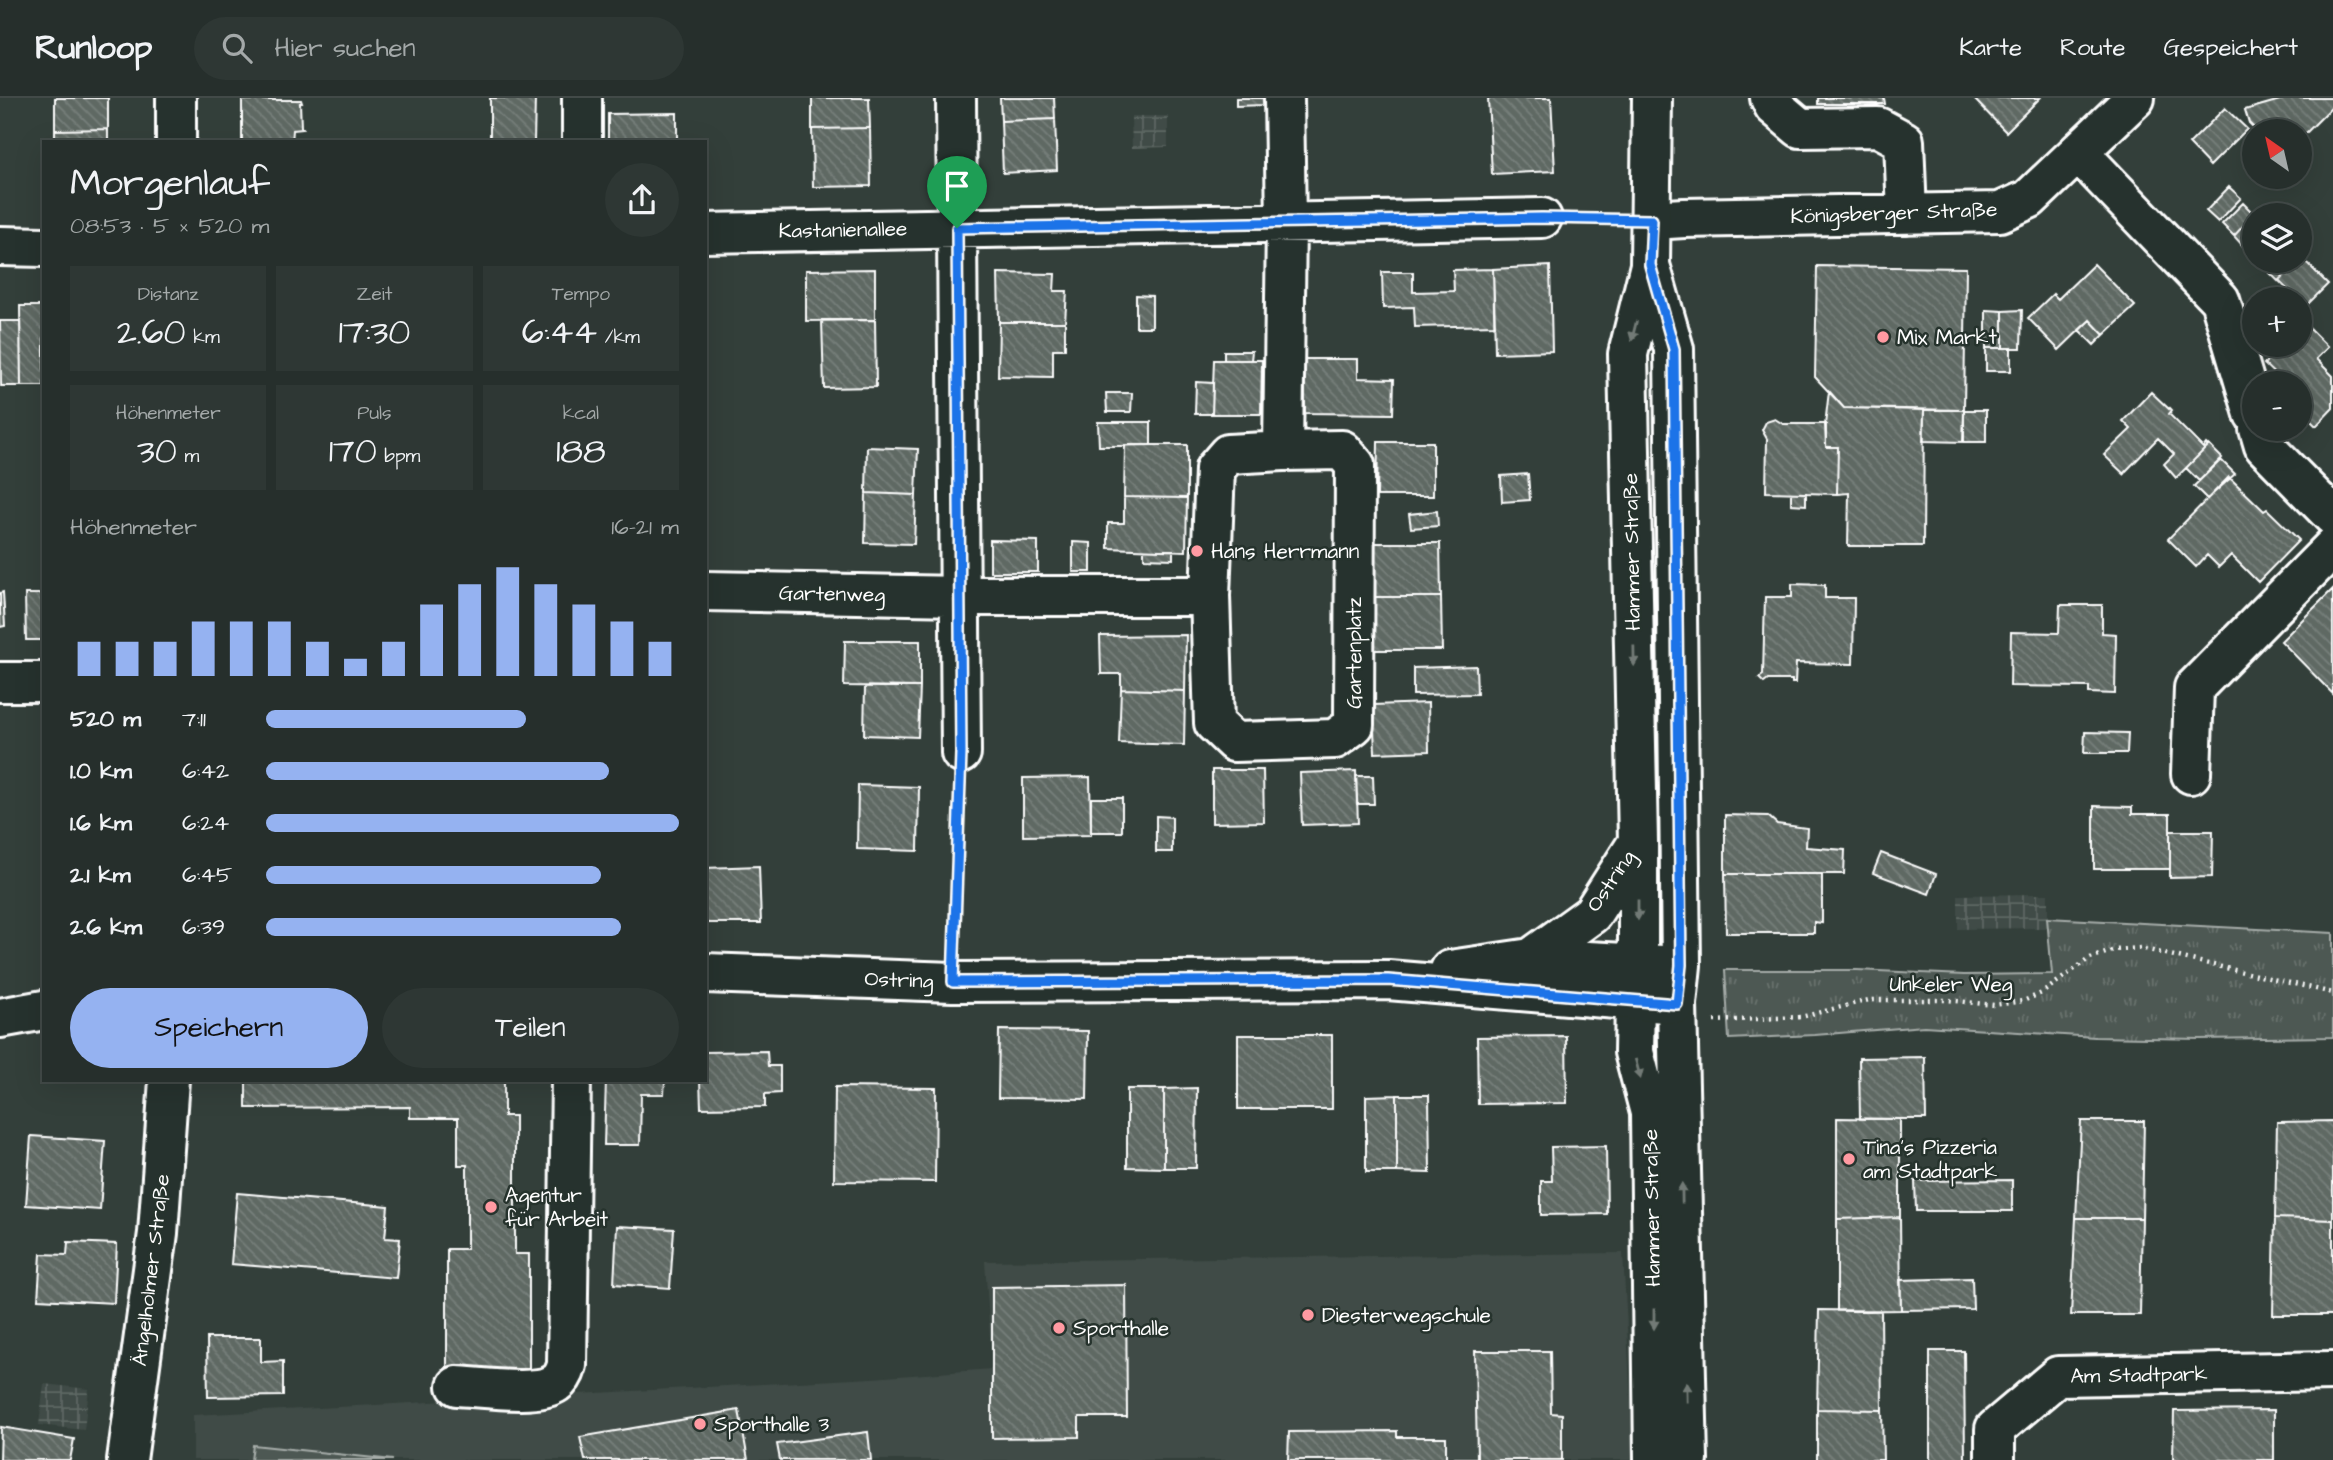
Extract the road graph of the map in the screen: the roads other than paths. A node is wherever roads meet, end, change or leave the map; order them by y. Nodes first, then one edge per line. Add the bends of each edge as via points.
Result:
1 (176, 98) edge
2 (582, 98) edge
3 (956, 98) edge
4 (1284, 98) edge
5 (1652, 98) edge
6 (1770, 98) edge
7 (2135, 98) edge
8 (176, 140) edge
9 (582, 140) edge
10 (2079, 153) junction
11 (1907, 214) junction
12 (1542, 218) road end
13 (1652, 220) junction
14 (1286, 223) junction
15 (957, 228) junction
16 (707, 233) edge
17 (0, 246) edge
18 (42, 247) edge
19 (1650, 265) junction
20 (2242, 374) edge
21 (2263, 441) edge
22 (1283, 450) junction
23 (2333, 516) edge
24 (2333, 547) edge
25 (707, 592) edge
26 (960, 596) junction
27 (1210, 596) junction
28 (0, 682) edge
29 (42, 682) edge
30 (961, 753) road end
31 (2191, 774) dead end
32 (1638, 842) junction
33 (1531, 958) junction
34 (1681, 965) junction
35 (707, 973) edge
36 (1388, 980) junction
37 (1636, 983) junction
38 (42, 1010) edge
39 (1678, 1015) junction
40 (0, 1018) edge
41 (169, 1082) edge
42 (571, 1082) edge
43 (2333, 1371) edge
44 (457, 1386) dead end
45 (127, 1460) edge
46 (1654, 1460) edge
47 (1688, 1460) edge
48 (1995, 1460) edge

1 - 8 street
2 - 9 street
3 - 15 street
4 - 14 street
5 - 13 street, Hammer Straße
6 - 11 street via 1800,128 1878,127 1904,141
7 - 10 street, Königsberger Straße
10 - 11 street, Königsberger Straße via 2029,199 2000,212
10 - 20 street via 2220,300
11 - 13 street, Königsberger Straße
12 - 14 street, Kastanienallee
13 - 19 street, Hammer Straße
14 - 15 street, Kastanienallee
14 - 22 street
15 - 16 street, Kastanienallee
15 - 26 street
17 - 18 street
19 -> 32 street, Hammer Straße via 1628,354
19 - 34 street, Hammer Straße via 1674,349
21 - 23 street
22 - 27 street, Gartenplatz via 1228,454 1215,469
22 - 27 street, Gartenplatz via 1342,450 1355,465 1354,725 1335,739 1234,742 1214,723
24 - 31 street via 2194,688
25 - 26 street, Gartenweg
26 - 27 street
26 - 30 street
28 - 29 street
32 - 33 street, Ostring via 1592,914
32 -> 37 street, Hammer Straße
33 - 36 street, Ostring
33 - 37 street
34 - 37 street
34 - 39 street, Hammer Straße
35 - 36 street, Ostring via 953,982
36 - 37 street, Ostring
37 - 39 street
37 -> 46 street, Hammer Straße via 1634,1052 1650,1113
38 - 40 street
47 -> 39 street, Hammer Straße
41 - 45 street, Ängelholmer Straße via 158,1233
42 - 44 street via 565,1374 557,1383 533,1390
43 - 48 street, Am Stadtpark via 2058,1376 1995,1429

